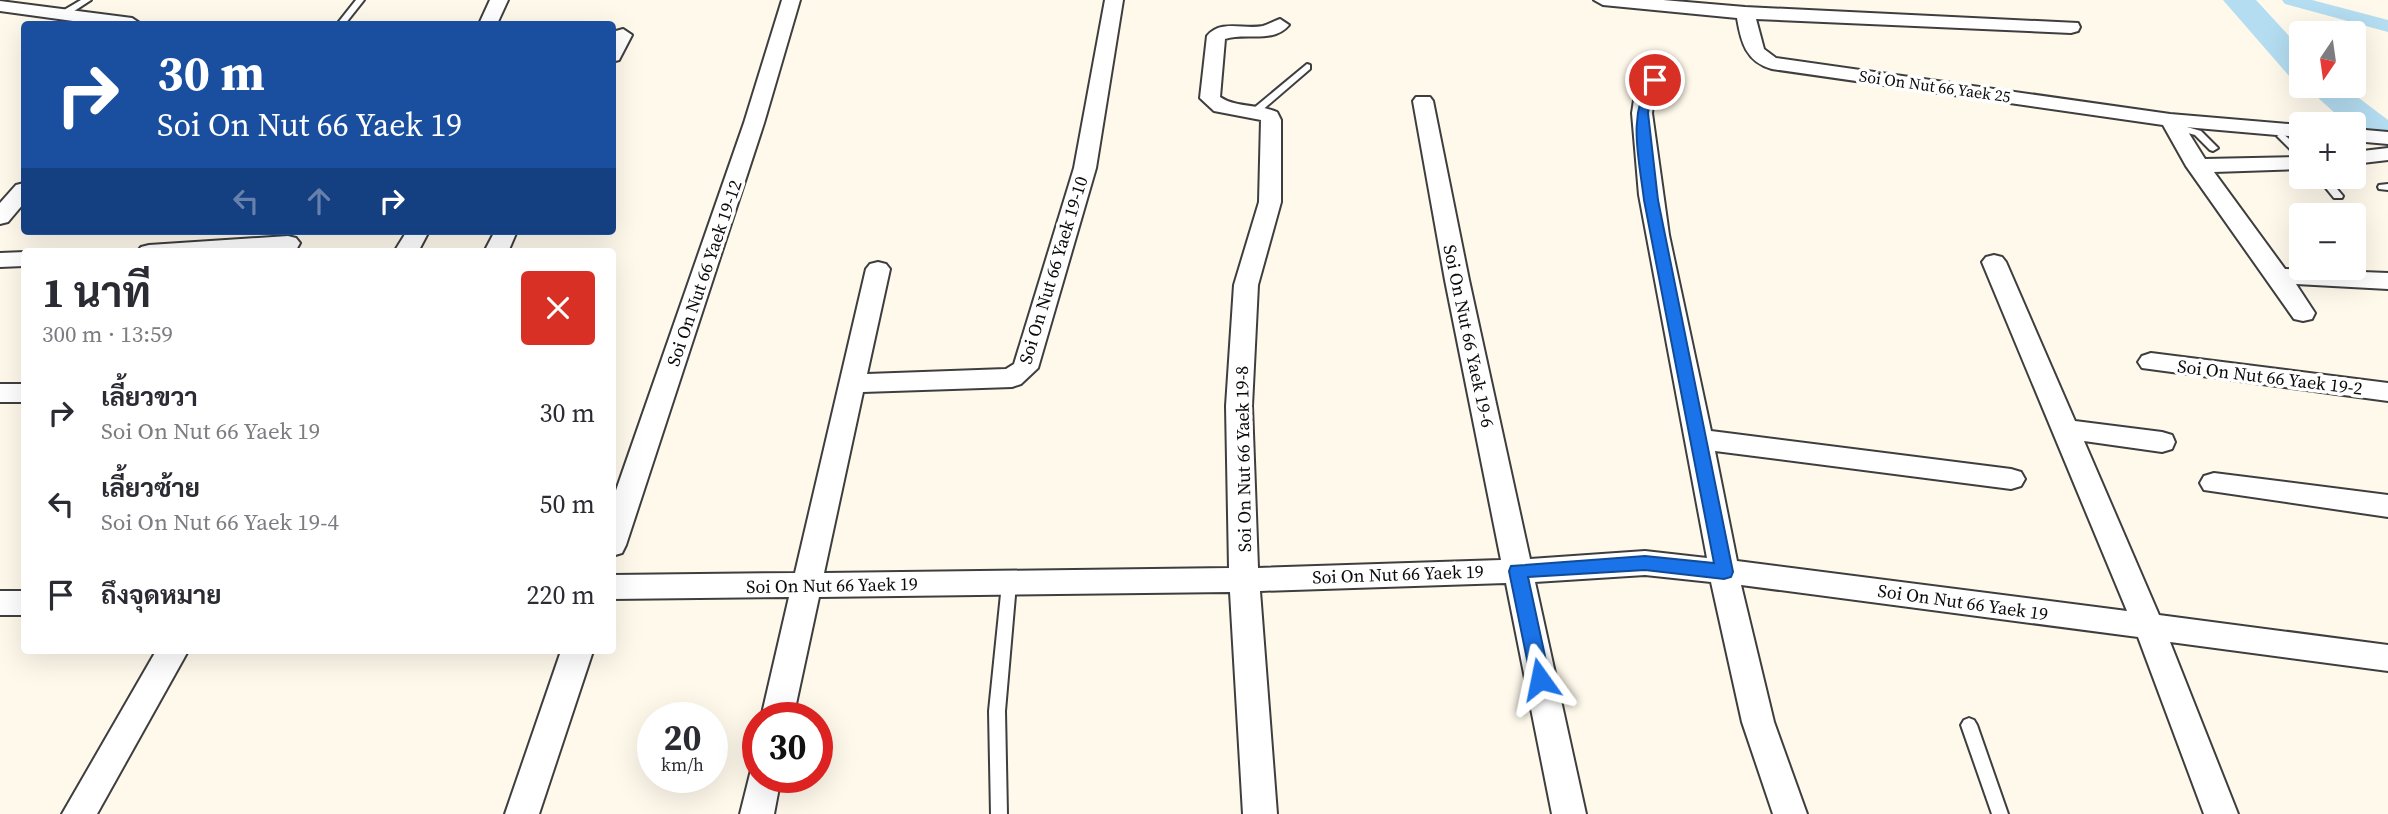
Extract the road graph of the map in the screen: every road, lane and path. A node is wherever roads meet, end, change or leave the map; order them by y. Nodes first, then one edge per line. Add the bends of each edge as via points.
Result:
1 (87, 0) edge
2 (360, 0) edge
3 (499, 0) edge
4 (791, 0) edge
5 (1114, 0) edge
6 (1603, 0) edge
7 (1929, 0) edge
8 (0, 6) edge
9 (1843, 9) edge
10 (1745, 13) junction
11 (62, 15) junction
12 (109, 21) edge
13 (343, 21) edge
14 (489, 21) edge
15 (1941, 22) junction
16 (1280, 25) dead end
17 (2071, 27) dead end
18 (623, 35) dead end
19 (616, 48) edge
20 (1307, 67) dead end
21 (1655, 80) dead end
22 (1423, 101) dead end
23 (1257, 110) junction
24 (2171, 123) junction
25 (2289, 133) edge
26 (2213, 148) dead end
27 (2388, 154) edge
28 (2366, 157) edge
29 (2289, 163) edge
30 (2197, 166) junction
31 (2333, 189) edge
32 (21, 193) edge
33 (2339, 196) dead end
34 (0, 217) edge
35 (288, 242) edge
36 (212, 248) edge
37 (21, 259) edge
38 (0, 260) edge
39 (1994, 262) dead end
40 (878, 269) dead end
41 (2280, 276) junction
42 (2388, 281) edge
43 (2303, 313) dead end
44 (2151, 362) dead end
45 (853, 383) junction
46 (2388, 391) edge
47 (0, 393) edge
48 (21, 393) edge
49 (2065, 429) junction
50 (1699, 439) junction
51 (2162, 442) dead end
52 (2011, 480) dead end
53 (2214, 483) dead end
54 (2388, 506) edge
55 (616, 533) edge
56 (1518, 571) junction
57 (1724, 572) junction
58 (1244, 580) junction
59 (1009, 584) junction
60 (805, 585) junction
61 (616, 587) edge
62 (0, 603) edge
63 (21, 603) edge
64 (2149, 627) junction
65 (170, 654) edge
66 (576, 654) edge
67 (2388, 659) edge
68 (780, 702) edge
69 (1969, 725) dead end
70 (761, 793) edge
71 (79, 814) edge
72 (522, 814) edge
73 (757, 814) edge
74 (999, 814) edge
75 (1260, 814) edge
76 (1569, 814) edge
77 (1790, 814) edge
78 (2000, 814) edge
79 (2221, 814) edge

1 - 11 lane
2 - 13 lane
3 - 14 street
4 - 55 street, Soi On Nut 66 Yaek 19-12
5 - 45 street, Soi On Nut 66 Yaek 19-10 via 1085,168 1025,368 1012,378
6 - 10 street
7 - 15 street
8 - 11 street
9 - 10 street
9 - 15 street
10 - 24 street, Soi On Nut 66 Yaek 25 via 1755,54 1761,60
11 - 12 street
15 - 17 street
16 - 23 street via 1262,33 1223,32 1216,36 1210,98 1220,107
18 - 19 street
20 - 23 lane
21 - 50 street via 1644,100 1644,147
22 - 56 street, Soi On Nut 66 Yaek 19-6
23 - 58 street, Soi On Nut 66 Yaek 19-8 via 1271,120 1270,202 1245,285 1239,406
24 - 25 street, Soi On Nut 66 Yaek 25
24 - 26 lane via 2197,133
24 - 30 street
27 - 28 street
29 - 30 street
30 - 41 street
31 - 33 lane
32 - 34 street
35 - 36 street
37 - 38 street
39 - 49 street
40 - 45 street
41 - 42 street
41 - 43 street
44 - 46 street, Soi On Nut 66 Yaek 19-2
45 - 60 street
47 - 48 street
49 - 51 street
49 - 64 street
50 - 52 street
50 - 57 street
53 - 54 street
56 - 57 street, Soi On Nut 66 Yaek 19 via 1645,563
56 - 58 street, Soi On Nut 66 Yaek 19
56 - 76 street, Soi On Nut 66 Yaek 19-6
57 - 64 street, Soi On Nut 66 Yaek 19
57 - 77 street via 1742,660
58 - 59 street, Soi On Nut 66 Yaek 19
58 - 75 street
59 - 60 street, Soi On Nut 66 Yaek 19
59 - 74 lane via 997,710
60 - 61 street, Soi On Nut 66 Yaek 19
60 - 68 street
62 - 63 street
64 - 67 street, Soi On Nut 66 Yaek 19
64 - 79 street
65 - 71 street
66 - 72 street
69 - 78 lane
70 - 73 street

